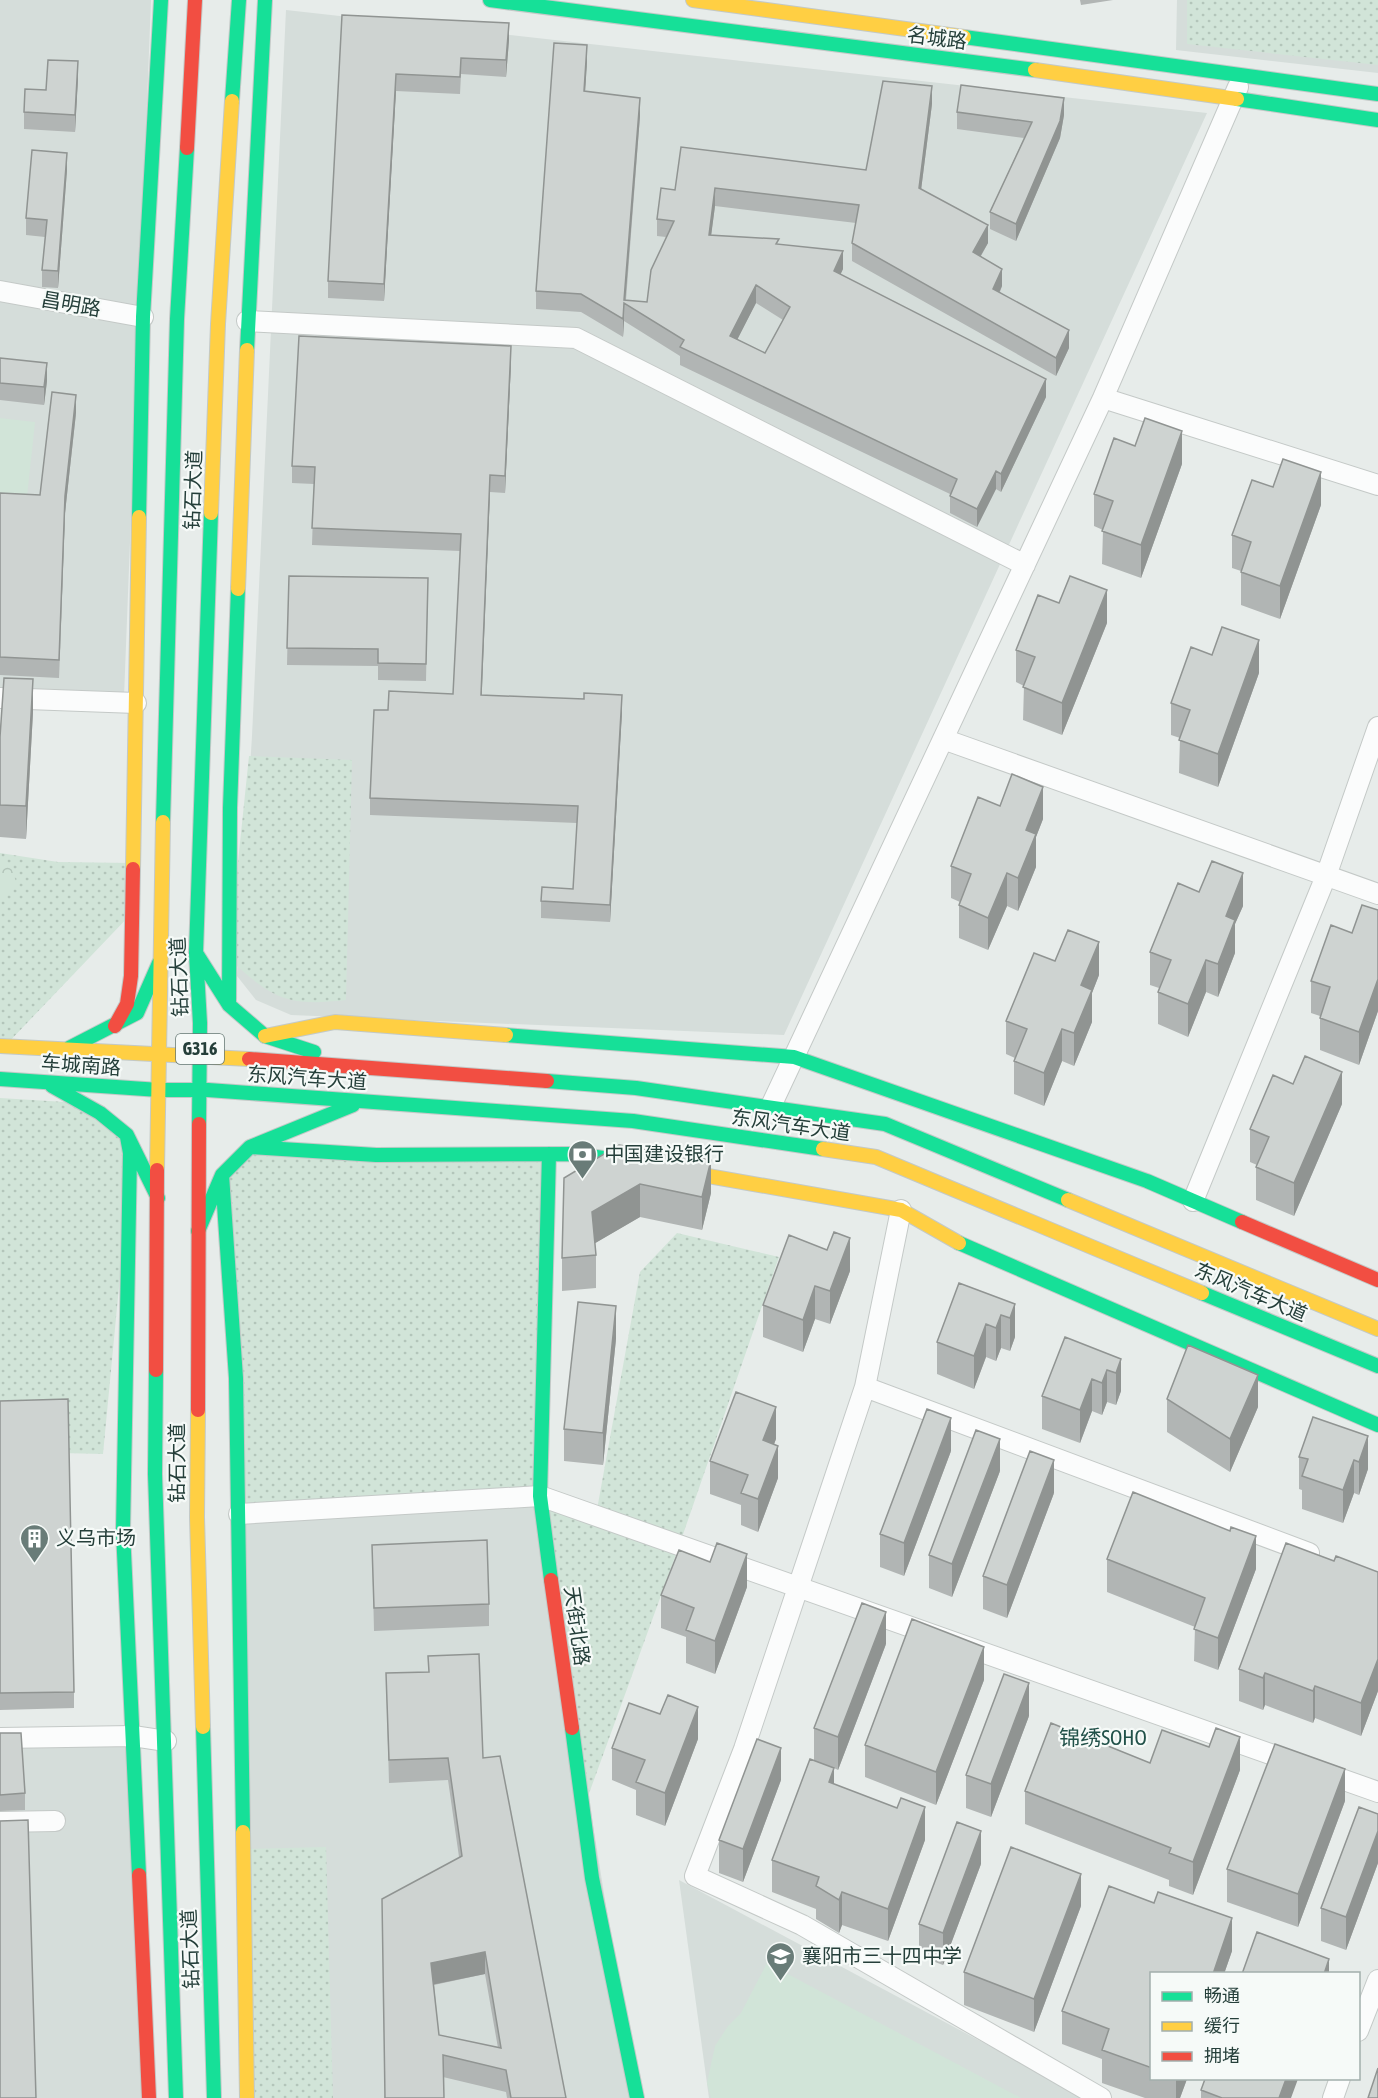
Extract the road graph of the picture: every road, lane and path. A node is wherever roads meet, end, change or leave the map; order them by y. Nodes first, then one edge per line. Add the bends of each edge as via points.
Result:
1 (161, 0) edge
2 (195, 0) edge
3 (239, 0) edge
4 (264, 0) edge
5 (490, 0) edge
6 (693, 0) edge
7 (1244, 74) junction
8 (1378, 94) edge
9 (1232, 99) junction
10 (1378, 120) edge
11 (0, 291) edge
12 (160, 318) junction
13 (233, 322) junction
14 (1103, 398) junction
15 (1378, 485) edge
16 (1025, 565) junction
17 (238, 586) junction
18 (0, 698) edge
19 (136, 703) junction
20 (204, 714) junction
21 (1378, 727) edge
22 (944, 739) junction
23 (1326, 876) junction
24 (1378, 894) edge
25 (196, 952) junction
26 (159, 963) junction
27 (229, 1005) junction
28 (114, 1027) junction
29 (265, 1036) junction
30 (0, 1046) edge
31 (67, 1049) junction
32 (159, 1055) junction
33 (200, 1057) junction
34 (794, 1057) junction
35 (358, 1067) junction
36 (0, 1079) edge
37 (44, 1081) junction
38 (199, 1089) junction
39 (159, 1090) junction
40 (363, 1101) junction
41 (771, 1108) junction
42 (127, 1135) junction
43 (250, 1147) junction
44 (549, 1154) junction
45 (222, 1175) junction
46 (158, 1198) junction
47 (1193, 1200) junction
48 (901, 1210) junction
49 (197, 1235) junction
50 (1378, 1280) edge
51 (1378, 1329) edge
52 (1378, 1366) edge
53 (865, 1387) junction
54 (1378, 1425) edge
55 (155, 1464) junction
56 (540, 1496) junction
57 (123, 1509) junction
58 (234, 1514) junction
59 (1327, 1560) edge
60 (798, 1588) junction
61 (133, 1736) junction
62 (0, 1738) edge
63 (166, 1741) junction
64 (1378, 1792) edge
65 (55, 1821) dead end
66 (0, 1822) edge
67 (226, 1926) junction
68 (1378, 1980) edge
69 (1360, 2028) edge
70 (1340, 2080) edge
71 (149, 2098) edge
72 (176, 2098) edge
73 (214, 2098) edge
74 (247, 2098) edge
75 (637, 2098) edge
76 (1101, 2098) edge
77 (1333, 2098) edge

1 - 12 main road
2 - 12 main road, 钻石大道 / G316
3 - 13 main road, 钻石大道 / G316
4 - 13 main road
5 - 9 main road, 名城路
6 - 7 main road, 名城路
7 - 8 main road, 名城路
7 - 9 street
9 - 10 main road, 名城路
9 - 14 street
11 - 12 street, 昌明路
12 - 19 main road
12 - 26 main road, 钻石大道 / G316
13 - 16 street via 576,338
13 - 17 main road
13 - 20 main road, 钻石大道 / G316
14 - 15 street
14 - 16 street
16 - 22 street
17 - 20 main road
17 - 27 main road via 228,870
18 - 19 street
19 - 28 main road via 131,976 127,1004
20 - 25 main road, 钻石大道 / G316
21 - 23 street
22 - 23 street
22 - 34 street
23 - 24 street
23 - 47 street
25 - 27 main road
25 - 33 main road, 钻石大道 / G316
26 - 28 main road via 137,1013
26 - 32 main road, 钻石大道 / G316
27 - 29 main road
28 - 31 main road
29 - 34 main road via 335,1022
29 - 35 main road
30 - 31 main road, 车城南路
31 - 32 main road, 车城南路
32 - 33 main road, 东风汽车大道
32 - 39 main road, 钻石大道 / G316
33 - 35 main road, 东风汽车大道
33 - 38 main road, 钻石大道 / G316
34 - 41 street
34 - 47 main road
35 - 41 main road, 东风汽车大道 via 636,1088
36 - 37 main road, 车城南路
37 - 39 main road, 车城南路
37 - 42 main road via 100,1113
38 - 39 main road, 东风汽车大道
38 - 40 main road, 东风汽车大道
38 - 49 main road, 钻石大道 / G316
39 - 46 main road, 钻石大道 / G316
40 - 43 main road
40 - 52 main road, 东风汽车大道 via 633,1121 876,1157
41 - 51 main road, 东风汽车大道 via 885,1124
42 - 46 main road
42 - 57 main road via 130,1153
43 - 44 main road via 376,1155
43 - 45 main road
44 - 48 main road via 588,1155
44 - 56 main road, 天街北路
45 - 49 main road
45 - 58 main road via 236,1378
46 - 55 main road, 钻石大道 / G316
47 - 50 main road
48 - 53 street
48 - 54 main road via 976,1252
49 - 67 main road, 钻石大道 / G316 via 206,1675
53 - 59 street
53 - 60 street
55 - 57 main road
55 - 63 main road, 钻石大道 / G316
56 - 58 street
56 - 60 street
56 - 75 main road, 天街北路 via 592,1878
57 - 61 main road
58 - 67 main road via 236,1676
60 - 64 street
60 - 76 street via 744,1749 695,1876 802,1925
61 - 62 street
61 - 63 street
61 - 71 main road
63 - 72 main road, 钻石大道 / G316
65 - 66 street
67 - 73 main road, 钻石大道 / G316
67 - 74 main road
68 - 69 street
70 - 77 street

